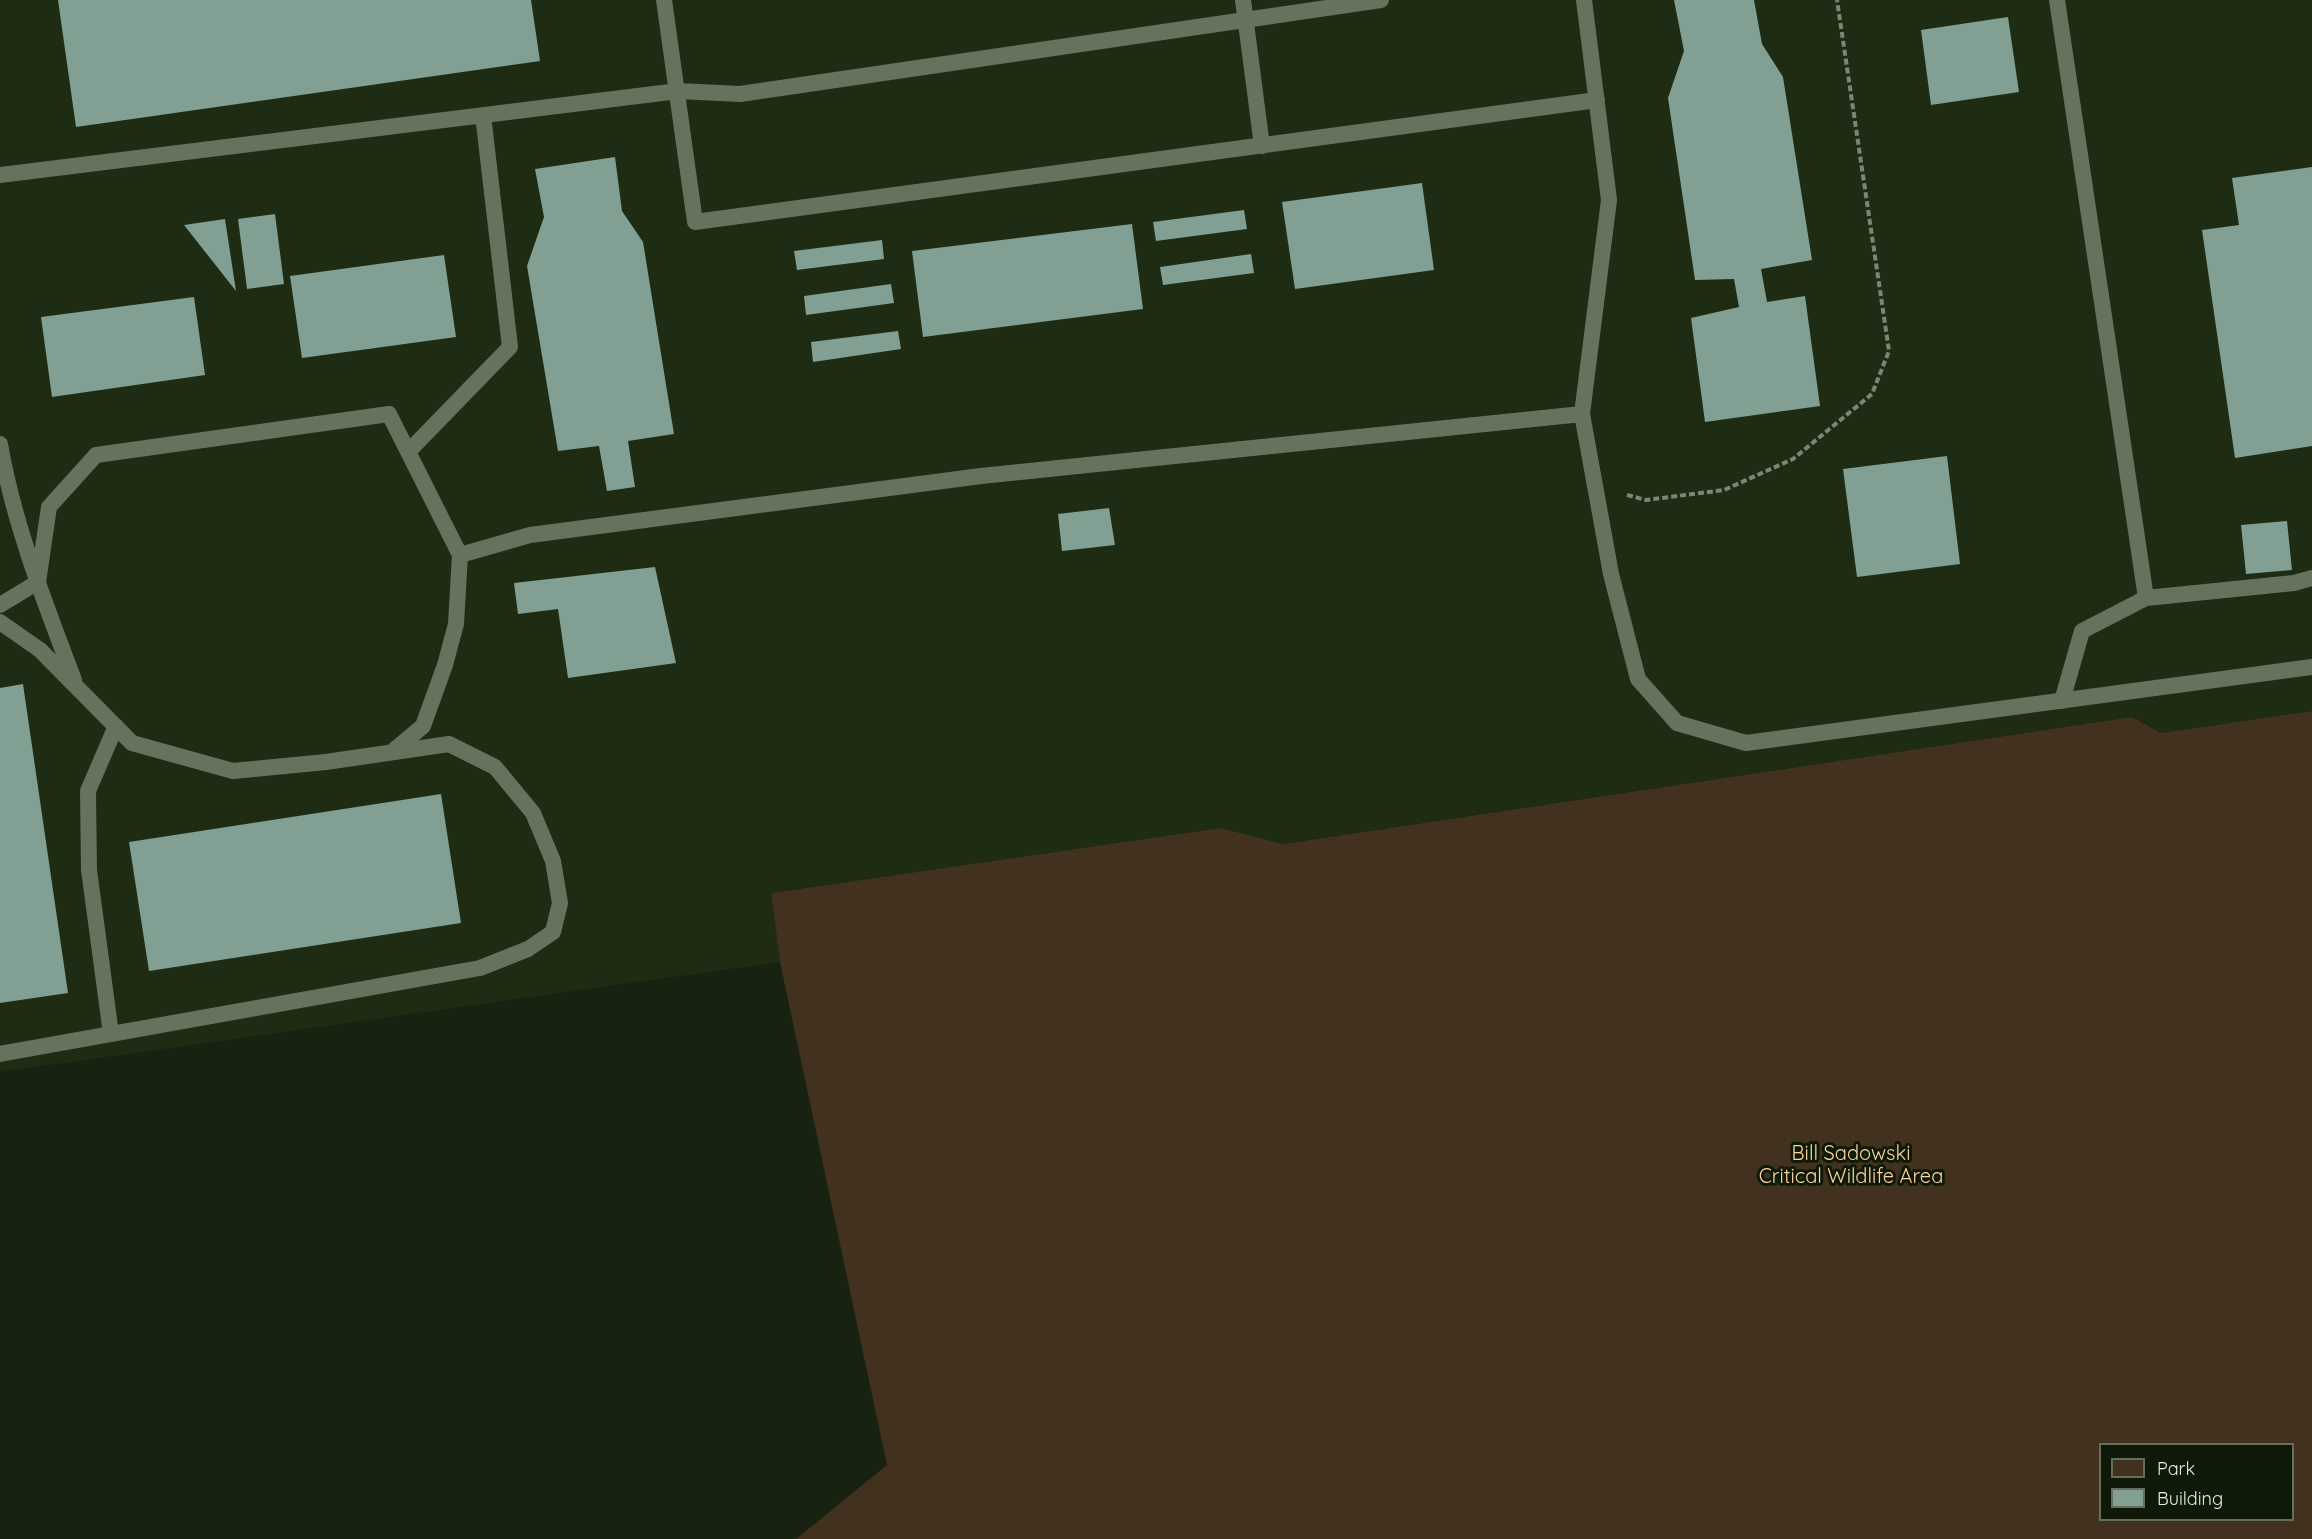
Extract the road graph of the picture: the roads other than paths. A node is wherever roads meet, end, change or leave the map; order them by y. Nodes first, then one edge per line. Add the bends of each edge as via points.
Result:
1 (664, 0) edge
2 (1244, 0) edge
3 (1381, 0) edge
4 (1584, 0) edge
5 (2057, 0) edge
6 (1246, 21) junction
7 (678, 91) junction
8 (1597, 100) junction
9 (483, 115) junction
10 (1262, 146) junction
11 (0, 175) edge
12 (1582, 414) junction
13 (0, 444) edge
14 (408, 452) junction
15 (460, 555) junction
16 (2312, 578) edge
17 (38, 582) junction
18 (2146, 598) junction
19 (0, 605) edge
20 (0, 622) edge
21 (2312, 667) edge
22 (77, 687) junction
23 (2062, 701) junction
24 (116, 726) junction
25 (391, 752) junction
26 (111, 1034) junction
27 (0, 1054) edge

1 - 7 lane
2 - 6 lane
3 - 6 lane
4 - 8 lane
5 - 18 lane
6 - 7 lane via 740,94
6 - 10 lane
7 - 9 lane
7 - 10 lane via 695,222
8 - 10 lane
8 - 12 lane via 1609,200
9 - 11 lane
9 - 14 lane via 510,347
12 - 15 lane via 981,476 530,535
12 - 23 lane via 1611,574 1638,679 1677,723 1746,743
13 - 17 lane
14 - 15 lane
14 - 17 lane via 389,414 96,454 50,507
15 - 25 lane via 456,624 445,665 423,726
16 - 18 lane
17 - 19 lane
17 - 22 lane
18 - 23 lane via 2082,632
20 - 22 lane via 39,650
21 - 23 lane
22 - 24 lane
24 - 25 lane via 132,743 233,771
24 - 26 lane via 88,791 89,870
25 - 26 lane via 449,744 495,767 533,813 553,861 560,903 553,932 528,949 480,968
26 - 27 lane

